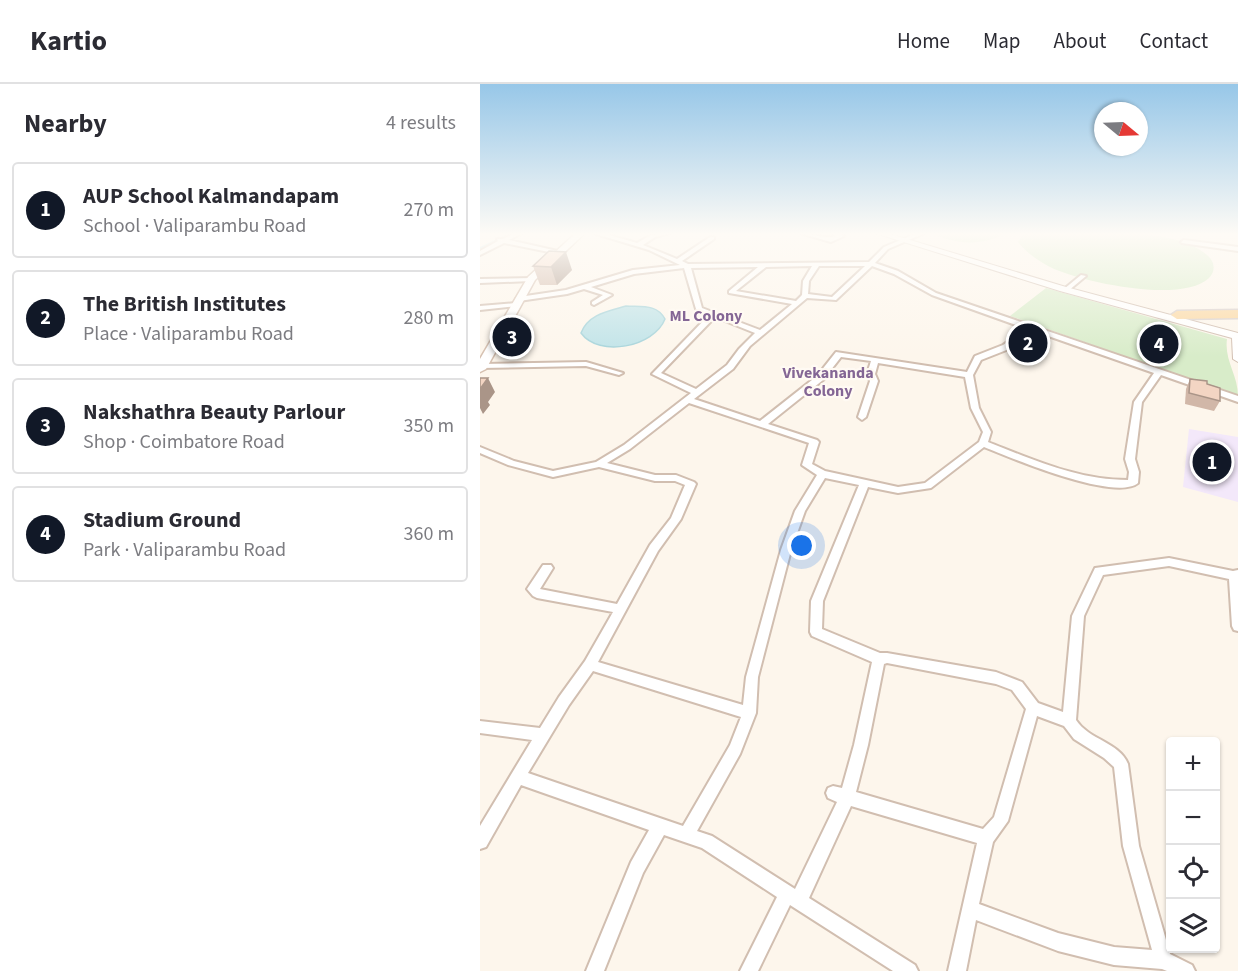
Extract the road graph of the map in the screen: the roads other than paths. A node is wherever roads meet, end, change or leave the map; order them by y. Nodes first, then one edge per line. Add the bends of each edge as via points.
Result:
1 (536, 274) edge
2 (625, 274) edge
3 (689, 274) edge
4 (753, 274) edge
5 (811, 274) edge
6 (860, 274) edge
7 (899, 274) edge
8 (1019, 274) edge
9 (1083, 276) dead end
10 (531, 279) junction
11 (480, 281) edge
12 (585, 287) junction
13 (1067, 289) junction
14 (805, 296) junction
15 (518, 302) junction
16 (594, 303) dead end
17 (796, 303) junction
18 (480, 308) edge
19 (1238, 314) edge
20 (713, 315) junction
21 (1177, 315) junction
22 (1033, 327) junction
23 (759, 332) junction
24 (1238, 334) edge
25 (1238, 359) edge
26 (875, 361) junction
27 (481, 368) edge
28 (1159, 372) junction
29 (619, 373) dead end
30 (969, 375) junction
31 (692, 396) junction
32 (1238, 399) edge
33 (862, 417) dead end
34 (762, 424) junction
35 (983, 443) junction
36 (480, 450) edge
37 (599, 464) junction
38 (822, 474) junction
39 (865, 483) junction
40 (547, 568) dead end
41 (1236, 575) edge
42 (620, 609) junction
43 (1238, 626) edge
44 (879, 659) junction
45 (590, 665) junction
46 (1033, 708) junction
47 (749, 713) junction
48 (1069, 721) junction
49 (480, 727) edge
50 (542, 735) junction
51 (518, 777) junction
52 (840, 796) junction
53 (659, 828) junction
54 (686, 836) junction
55 (986, 838) junction
56 (480, 842) edge
57 (792, 898) junction
58 (970, 909) junction
59 (1163, 960) junction
60 (595, 971) edge
61 (749, 971) edge
62 (909, 971) edge
63 (957, 971) edge
64 (1186, 971) edge

1 - 10 main road
2 - 12 street
3 - 20 street via 699,309
4 - 17 street via 731,292
5 - 14 street
6 - 14 street via 834,299
7 - 22 street via 934,294
8 - 13 street
9 - 13 street
10 - 11 street
10 - 15 main road
12 - 15 street
12 - 16 street via 609,295
13 - 21 street
13 - 24 street
14 - 17 street
15 - 18 street
15 - 27 main road
17 - 23 street
19 - 21 main road
20 - 23 street
20 - 31 street via 656,374
21 - 24 street
22 - 28 street
22 - 30 street via 1006,346 978,358
23 - 31 street via 730,367
24 - 25 street
26 - 30 street
26 - 33 street via 874,381
26 - 34 street via 839,354 820,378
27 - 29 street via 586,364
28 - 32 street
28 - 35 street via 1138,402 1130,459 1133,483 1106,485 1045,468
30 - 35 street via 975,408 987,432
31 - 34 street
31 - 37 street via 618,454
34 - 38 street via 814,442 807,465
35 - 39 street via 928,486 898,490
36 - 37 street via 553,474
37 - 42 street via 691,484 676,519 654,548
38 - 39 street
38 - 47 street via 800,511 786,550 753,677
39 - 44 street via 817,601 816,632
40 - 42 street via 532,589 537,593
41 - 43 street
41 - 48 street via 1169,562 1099,571 1078,616
42 - 45 street
44 - 46 street via 996,678 1017,686
44 - 52 street via 861,745
45 - 47 street
45 - 50 street
46 - 48 street
46 - 55 street via 1000,822
47 - 54 street via 735,749
48 - 59 street via 1077,733 1115,755 1121,764 1131,846
49 - 50 street
50 - 51 street
51 - 53 street
51 - 56 street
52 - 55 street
52 - 57 street
53 - 54 street
53 - 60 street via 637,868
54 - 57 street via 706,842
55 - 58 street
57 - 61 street
57 - 62 street
58 - 59 street via 1058,942 1114,956
58 - 63 street
59 - 64 street

